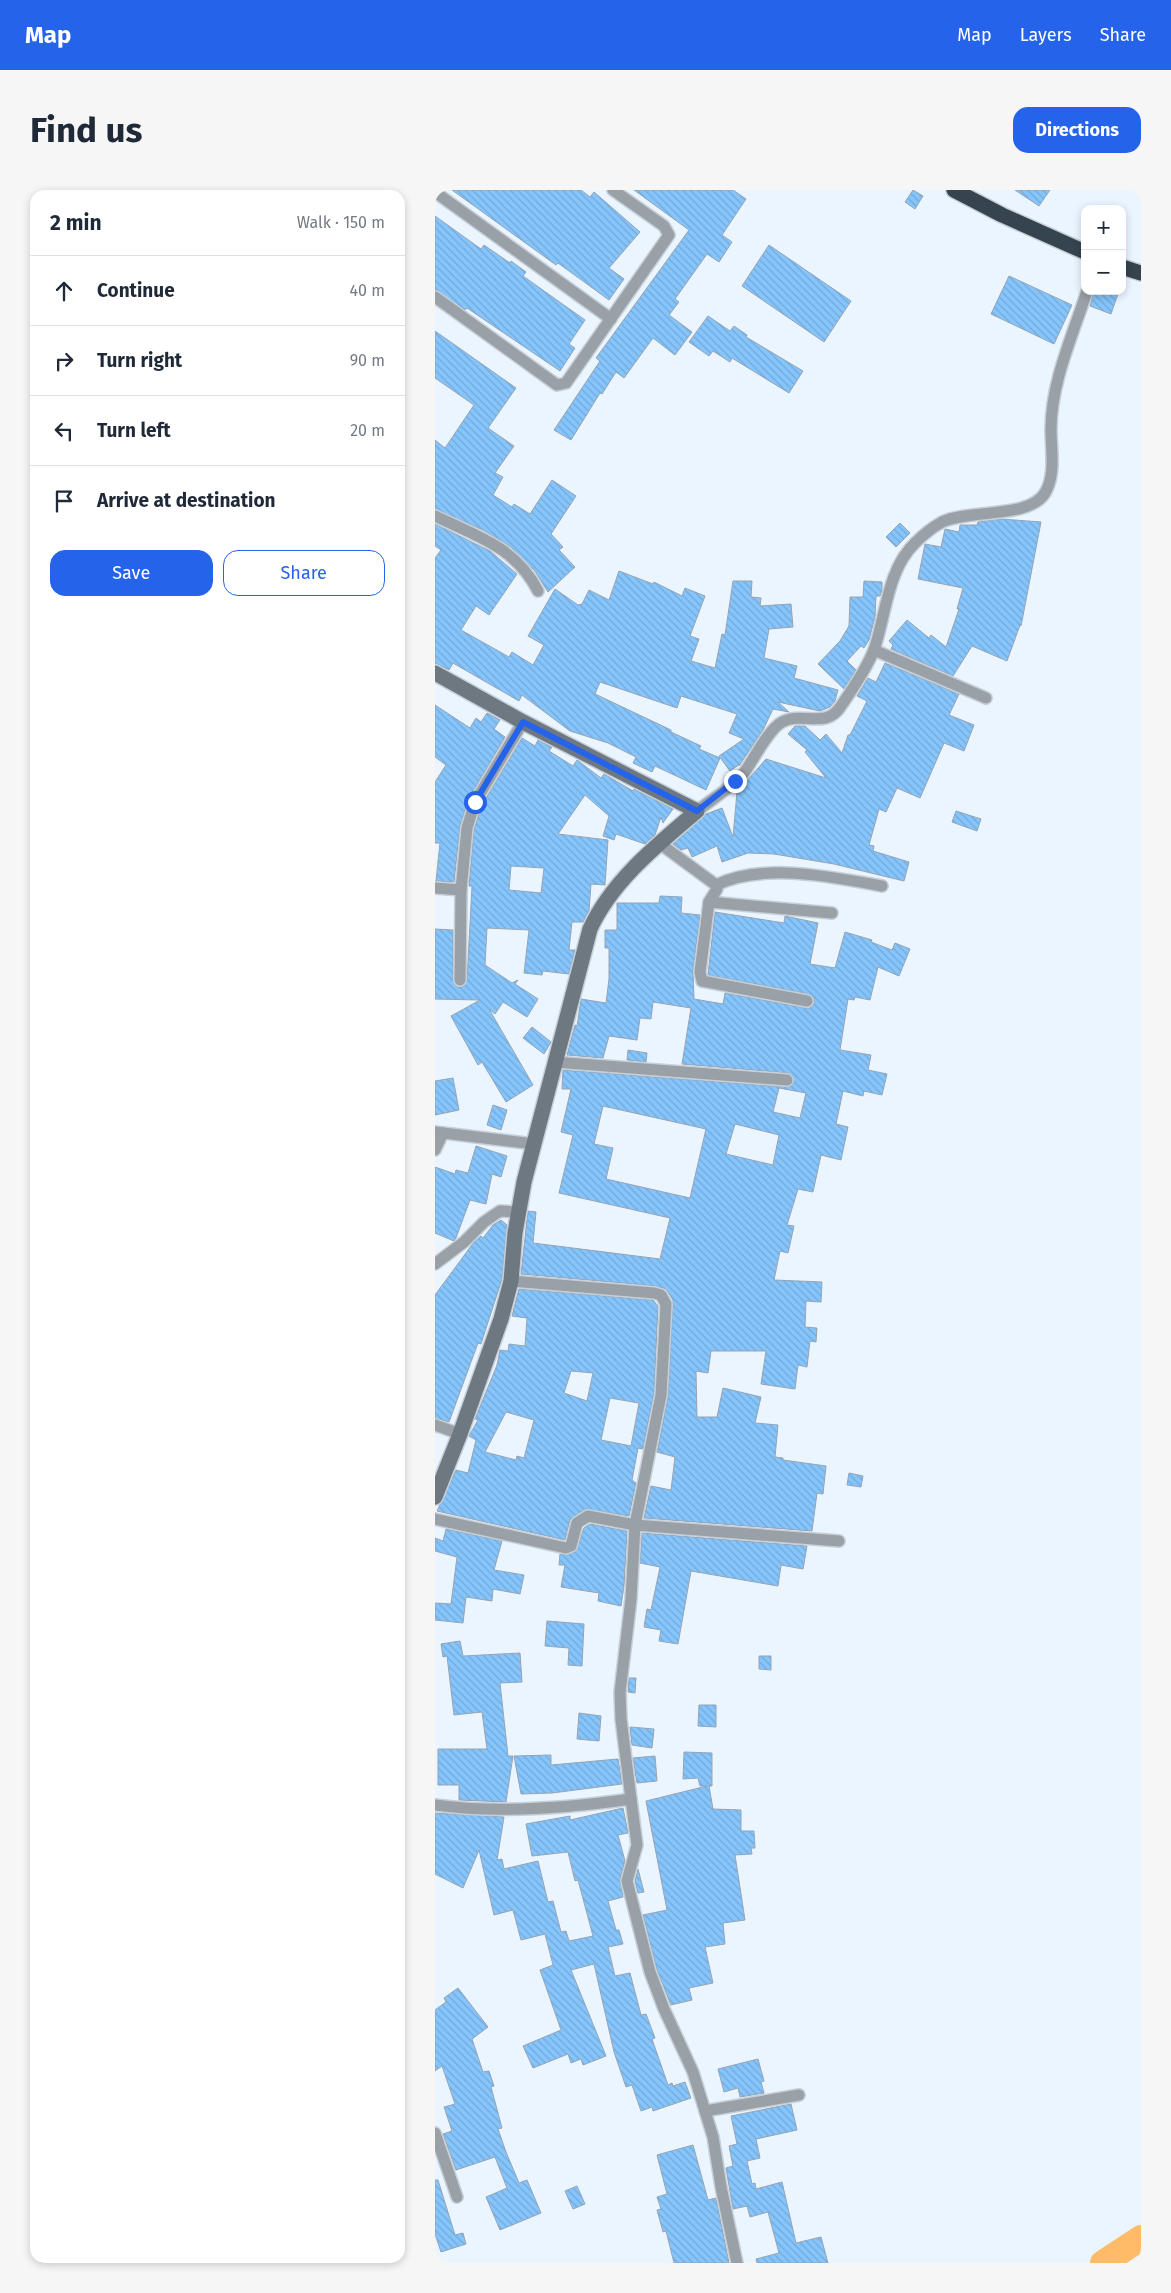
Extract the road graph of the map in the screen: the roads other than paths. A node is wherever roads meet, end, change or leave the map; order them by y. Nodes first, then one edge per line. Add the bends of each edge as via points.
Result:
1 (613, 190) edge
2 (954, 190) edge
3 (435, 192) edge
4 (1081, 250) edge
5 (1126, 268) edge
6 (1141, 273) edge
7 (1086, 295) edge
8 (435, 297) edge
9 (611, 319) junction
10 (435, 516) edge
11 (539, 590) dead end
12 (874, 650) junction
13 (435, 673) edge
14 (986, 698) dead end
15 (523, 722) junction
16 (697, 811) junction
17 (659, 844) junction
18 (716, 885) junction
19 (882, 886) dead end
20 (435, 888) edge
21 (461, 890) junction
22 (709, 902) junction
23 (832, 913) dead end
24 (460, 980) dead end
25 (807, 1001) dead end
26 (554, 1062) junction
27 (787, 1080) dead end
28 (439, 1133) edge
29 (534, 1144) junction
30 (435, 1150) edge
31 (519, 1212) junction
32 (435, 1264) edge
33 (511, 1281) junction
34 (435, 1425) edge
35 (460, 1434) junction
36 (435, 1497) edge
37 (435, 1520) edge
38 (635, 1525) junction
39 (839, 1542) dead end
40 (631, 1799) junction
41 (435, 1805) edge
42 (799, 2095) dead end
43 (705, 2110) junction
44 (435, 2135) edge
45 (457, 2197) dead end
46 (737, 2263) edge

1 - 9 street via 663,226 669,235
2 - 4 highway
3 - 9 street
5 - 6 highway
7 - 12 street via 1053,401 1051,476 1045,494 1020,508 942,522 914,544 895,576
8 - 9 street via 560,386 569,381
10 - 11 street via 503,549 524,567
12 - 14 street
12 - 16 street via 837,712 821,720 783,722 743,774
13 - 15 street
15 - 16 street
15 - 21 street via 485,783 470,815
16 - 17 street
17 - 18 street
17 - 26 street via 599,910 590,929
18 - 19 street via 739,877 800,872
18 - 22 street
20 - 21 street
21 - 24 street
22 - 23 street
22 - 25 street via 700,972 702,981
26 - 27 street
26 - 29 street
28 - 29 street
28 - 30 street
29 - 31 street
31 - 32 street via 494,1215
31 - 33 street
33 - 35 street via 490,1352
33 - 38 street via 654,1293 664,1299 667,1308 661,1395
34 - 35 street
35 - 36 street
37 - 38 street via 566,1548 571,1546 577,1523 585,1517
38 - 39 street
38 - 40 street via 631,1599 620,1692
40 - 41 street via 523,1808
40 - 43 street via 637,1844 627,1881 649,1972 693,2072
42 - 43 street
43 - 46 street via 713,2136
44 - 45 street

